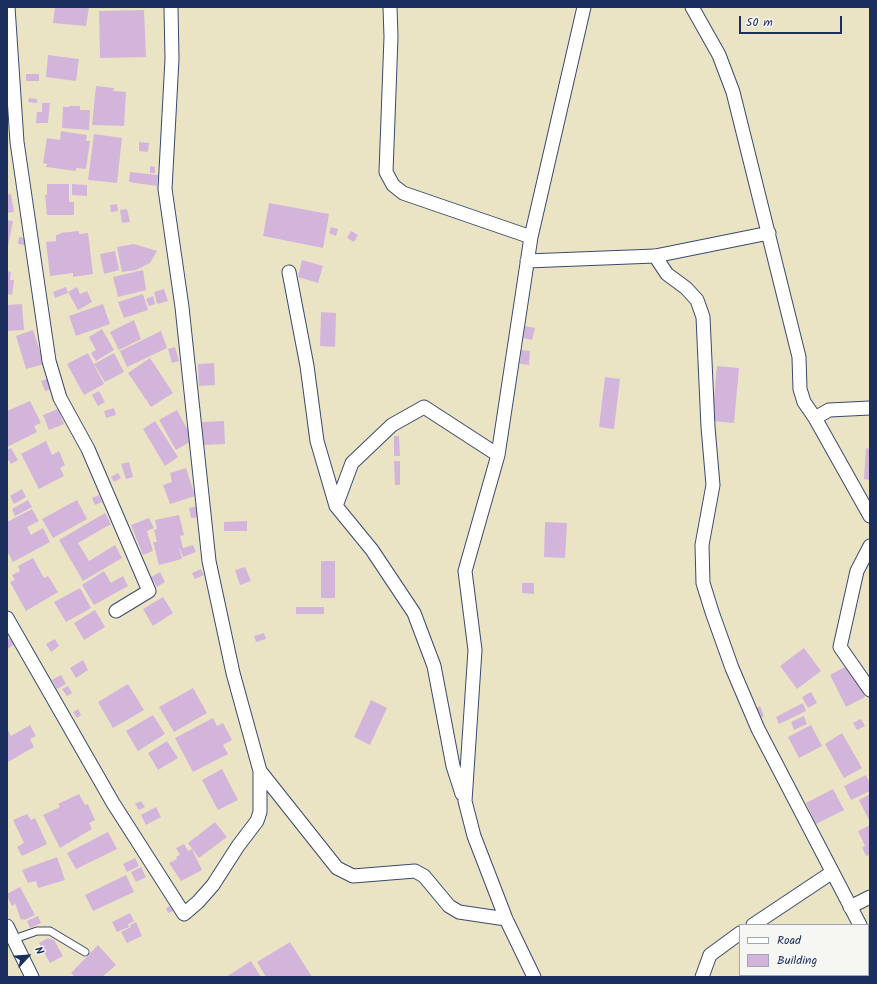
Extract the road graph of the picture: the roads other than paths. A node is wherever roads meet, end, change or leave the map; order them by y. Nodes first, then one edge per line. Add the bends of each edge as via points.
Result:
1 (8, 7) edge
2 (171, 7) edge
3 (390, 7) edge
4 (584, 7) edge
5 (692, 7) edge
6 (769, 233) junction
7 (531, 237) junction
8 (655, 256) junction
9 (527, 261) junction
10 (289, 272) dead end
11 (870, 408) edge
12 (815, 418) junction
13 (498, 455) junction
14 (336, 506) junction
15 (870, 516) edge
16 (870, 546) edge
17 (116, 611) dead end
18 (7, 618) edge
19 (870, 690) edge
20 (260, 771) junction
21 (465, 801) junction
22 (831, 873) junction
23 (870, 897) edge
24 (850, 907) junction
25 (506, 919) junction
26 (754, 924) edge
27 (859, 924) edge
28 (7, 926) edge
29 (739, 934) edge
30 (14, 939) junction
31 (85, 952) dead end
32 (32, 977) edge
33 (534, 977) edge
34 (702, 977) edge

1 - 17 street via 17,142 49,361 60,398 88,449 149,591
2 - 20 street via 172,59 165,189 182,307 210,561 233,673
3 - 7 street via 386,172 393,185 403,192
4 - 7 street
5 - 6 street via 727,72
6 - 8 street
6 - 12 street via 799,357 800,389 804,402
7 - 9 street
8 - 9 street
8 - 22 street via 667,274 697,300 703,317 713,485 702,545 703,583 745,701
9 - 13 street
10 - 14 street via 307,366 317,441
11 - 12 street via 829,410
12 - 15 street
13 - 14 street via 424,407 392,425 352,464
13 - 21 street via 465,570 475,650
14 - 21 street via 372,550 414,613 434,666 453,766
16 - 19 street via 857,572 840,647
18 - 20 street via 113,803 184,914 213,885 257,821 260,812
20 - 25 street via 337,868 353,876 415,871 424,876 449,906 460,912
21 - 25 street via 474,836
22 - 24 street
22 - 26 street
23 - 24 street
24 - 27 street
25 - 33 street
28 - 30 street
29 - 34 street via 710,955
30 - 31 lane via 37,931 50,931
30 - 32 street

